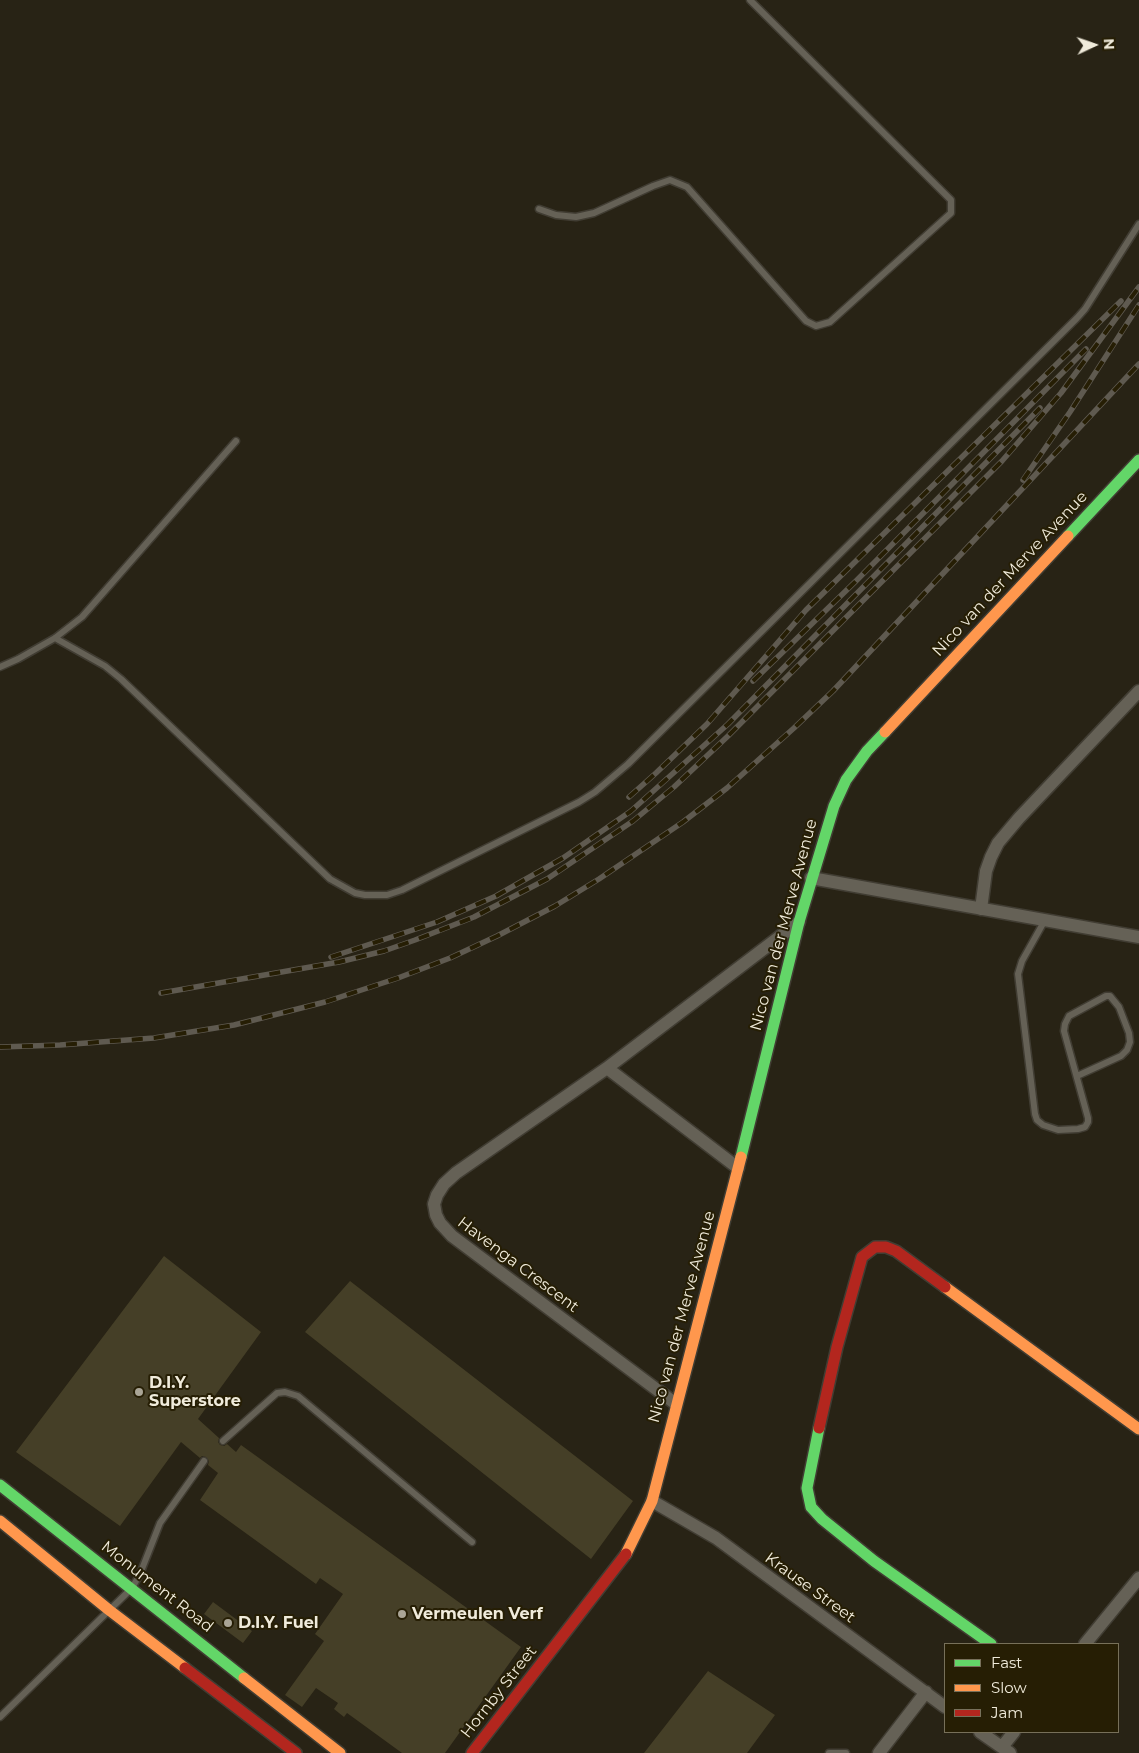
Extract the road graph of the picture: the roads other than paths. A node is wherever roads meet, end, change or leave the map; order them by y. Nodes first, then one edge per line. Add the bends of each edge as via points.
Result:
1 (750, 0) edge
2 (539, 209) dead end
3 (1139, 224) edge
4 (236, 441) dead end
5 (1139, 460) edge
6 (55, 638) junction
7 (0, 667) edge
8 (1139, 690) edge
9 (812, 878) junction
10 (981, 908) junction
11 (1045, 920) junction
12 (799, 922) junction
13 (1139, 937) edge
14 (607, 1068) junction
15 (1077, 1076) junction
16 (738, 1168) junction
17 (676, 1404) junction
18 (1139, 1429) edge
19 (223, 1441) dead end
20 (204, 1461) dead end
21 (0, 1485) edge
22 (652, 1502) junction
23 (0, 1521) edge
24 (472, 1542) dead end
25 (1139, 1578) edge
26 (132, 1588) junction
27 (109, 1610) junction
28 (991, 1643) edge
29 (1086, 1643) edge
30 (926, 1692) junction
31 (944, 1705) edge
32 (0, 1717) edge
33 (981, 1733) edge
34 (1014, 1733) edge
35 (1006, 1750) edge
36 (296, 1753) edge
37 (340, 1753) edge
38 (472, 1753) edge
39 (828, 1753) edge
40 (846, 1753) edge
41 (879, 1753) edge

1 - 2 lane via 951,200 951,213 830,322 816,326 806,321 687,187 670,180 594,213 576,217
3 - 6 lane via 1077,318 628,764 579,802 402,890 387,895 365,895 330,879 121,679 98,661
4 - 6 lane via 82,617
5 - 9 street, Nico van der Merve Avenue via 852,769 834,806
6 - 7 lane
8 - 10 street via 998,843 986,870
9 - 10 street
9 - 12 street, Nico van der Merve Avenue
10 - 11 street
11 - 13 street
11 - 15 lane via 1018,974 1034,1114 1043,1126 1058,1130 1085,1127 1088,1118
12 - 14 street, Havenga Crescent
12 - 16 street, Nico van der Merve Avenue
14 - 16 street
14 - 17 street, Havenga Crescent via 456,1173 437,1195 434,1204 436,1214 444,1230 459,1242
15 - 15 lane via 1064,1024 1069,1016 1110,996 1119,1007 1129,1033 1127,1050 1121,1056
16 - 17 street, Nico van der Merve Avenue
17 - 22 street, Nico van der Merve Avenue
18 - 28 street via 896,1251 875,1247 862,1257 837,1347 809,1472 806,1488 811,1507 874,1561
19 - 24 lane via 277,1393 298,1396
20 - 26 lane via 160,1523
21 - 26 street, Monument Road
22 - 30 street, Krause Street via 716,1538
22 - 38 street, Hornby Street via 629,1550
23 - 27 street
25 - 29 street
26 - 27 lane
26 - 37 street, Monument Road
27 - 32 lane
27 - 36 street
30 - 31 street, Krause Street
30 - 41 street
33 - 35 street
34 - 35 street
39 - 40 lane

